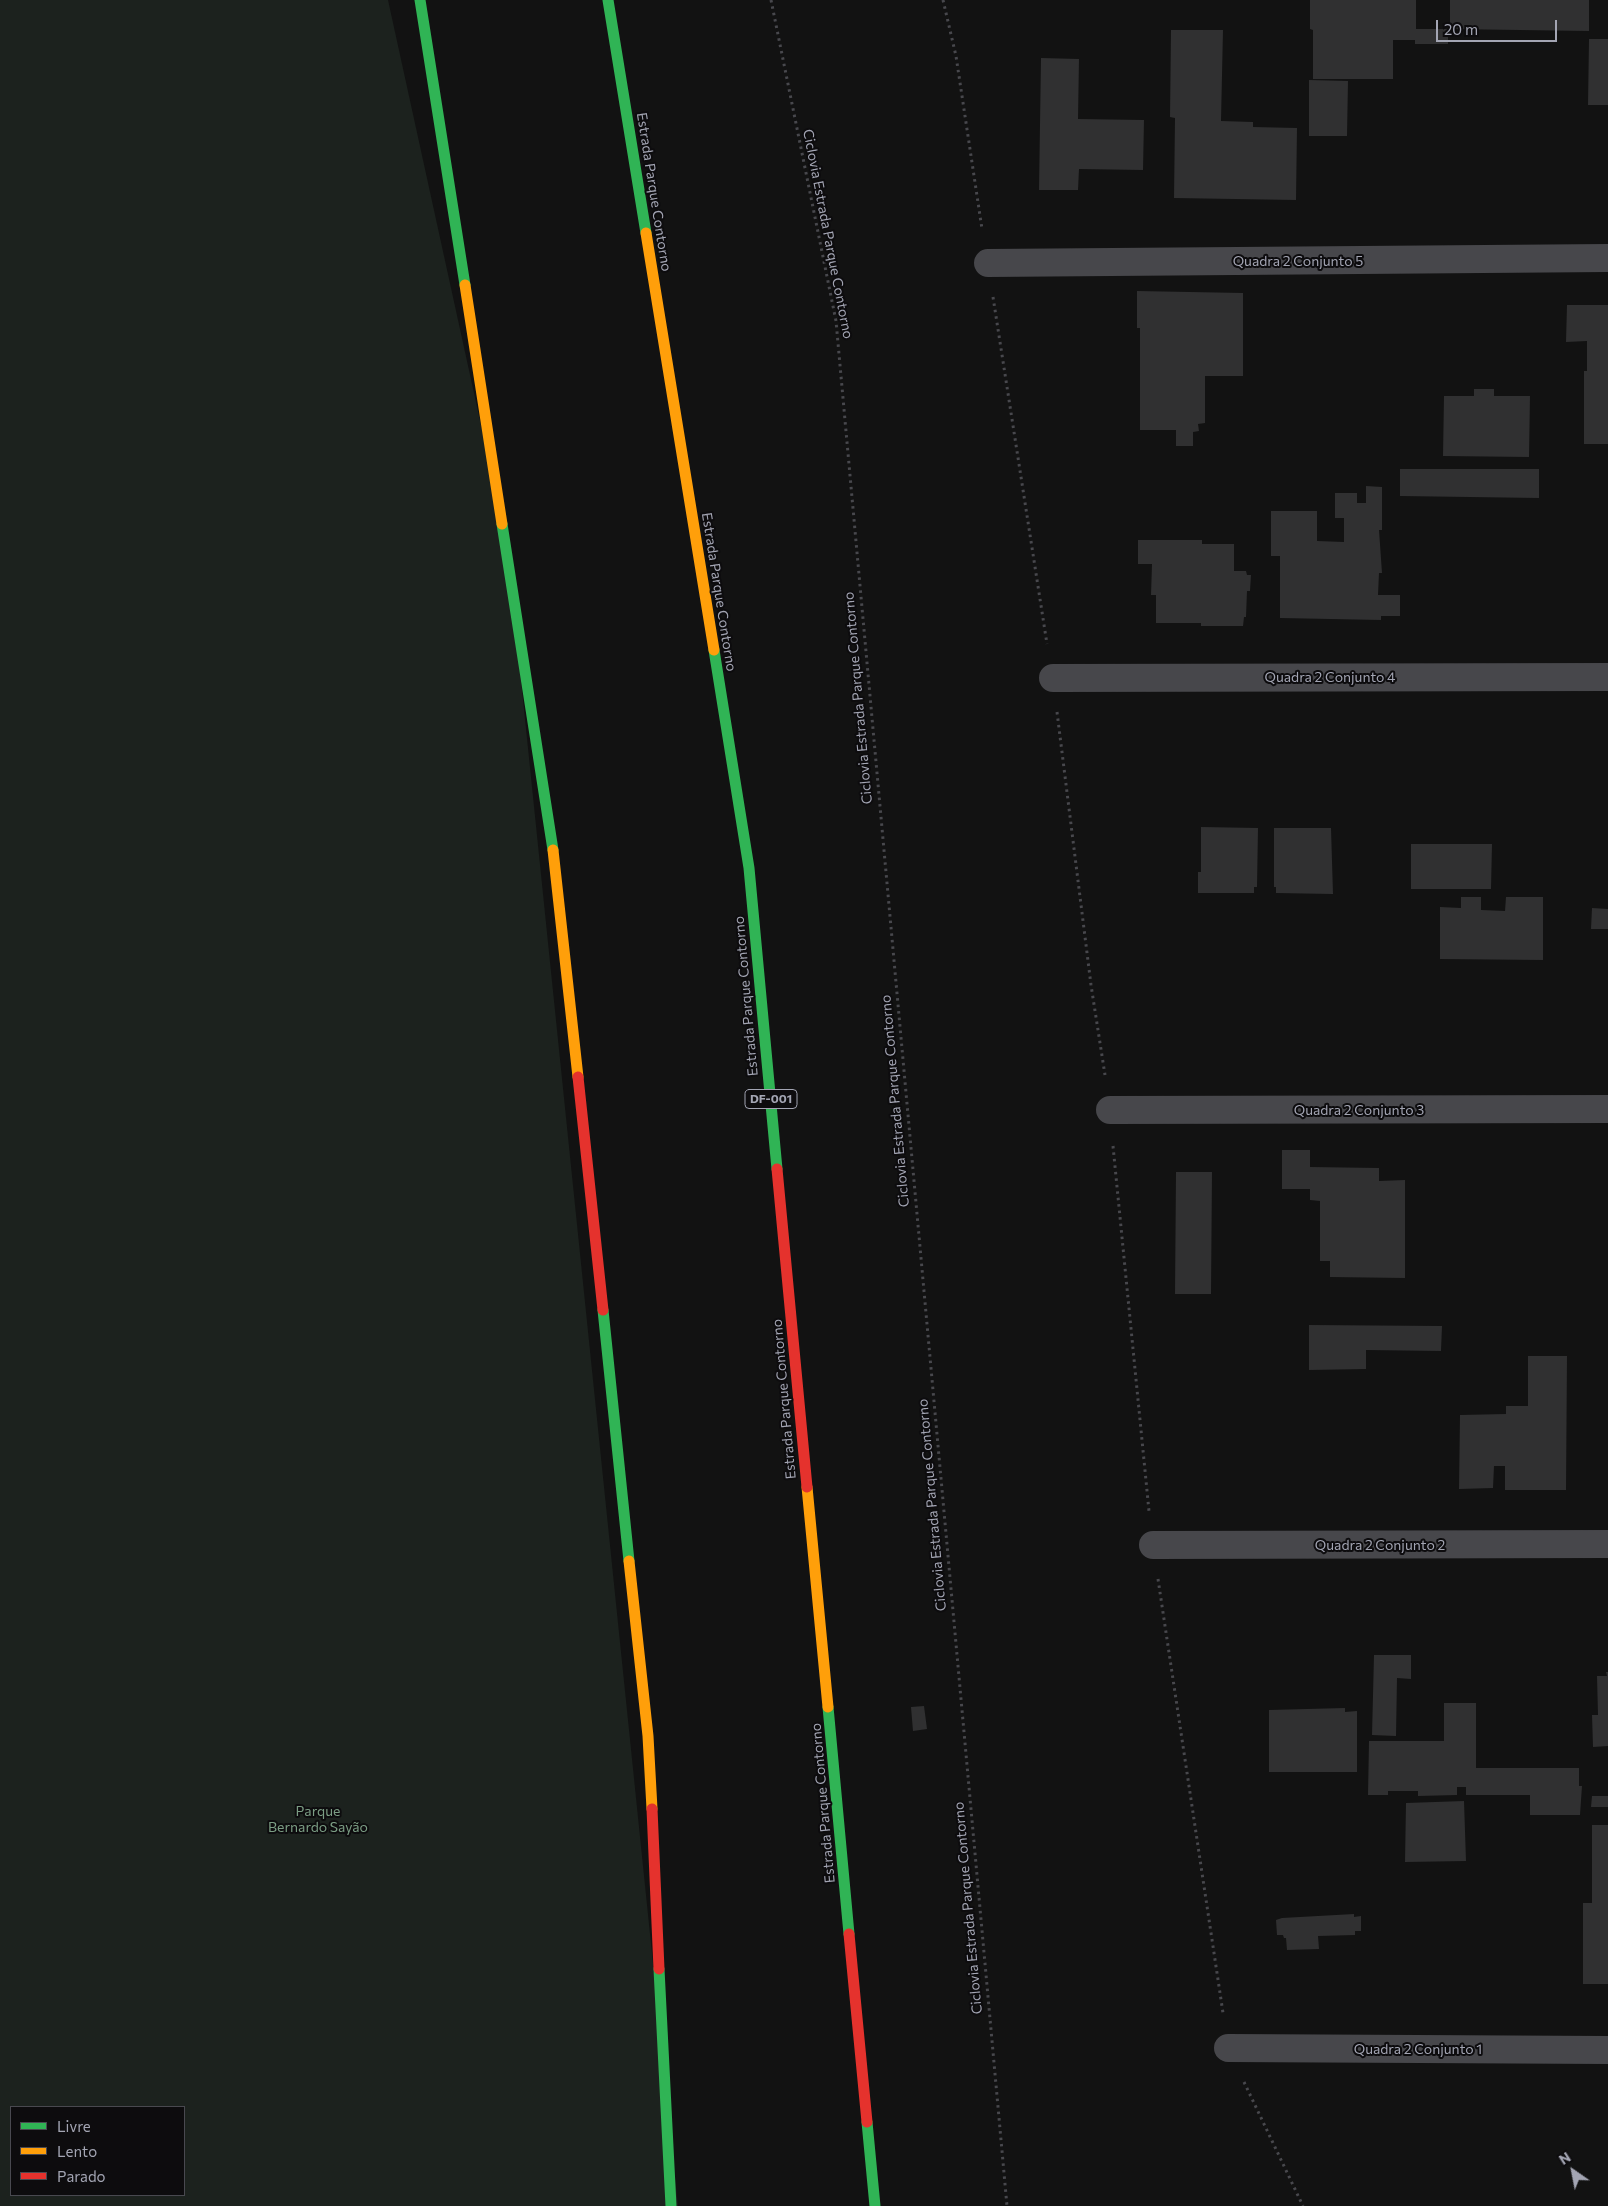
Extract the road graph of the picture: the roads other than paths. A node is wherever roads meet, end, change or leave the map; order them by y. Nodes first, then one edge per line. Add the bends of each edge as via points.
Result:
1 (420, 0) edge
2 (608, 0) edge
3 (1608, 258) edge
4 (988, 263) road end
5 (1608, 677) edge
6 (1053, 678) road end
7 (1608, 1109) edge
8 (1110, 1110) road end
9 (1608, 1544) edge
10 (1152, 1545) road end
11 (1228, 2048) road end
12 (1608, 2050) edge
13 (671, 2206) edge
14 (876, 2206) edge

1 - 13 main road via 553,846 648,1736
2 - 14 main road, Estrada Parque Contorno / DF-001 via 749,868
3 - 4 street, Quadra 2 Conjunto 5
5 - 6 street, Quadra 2 Conjunto 4
7 - 8 street, Quadra 2 Conjunto 3
9 - 10 street, Quadra 2 Conjunto 2
11 - 12 street, Quadra 2 Conjunto 1

